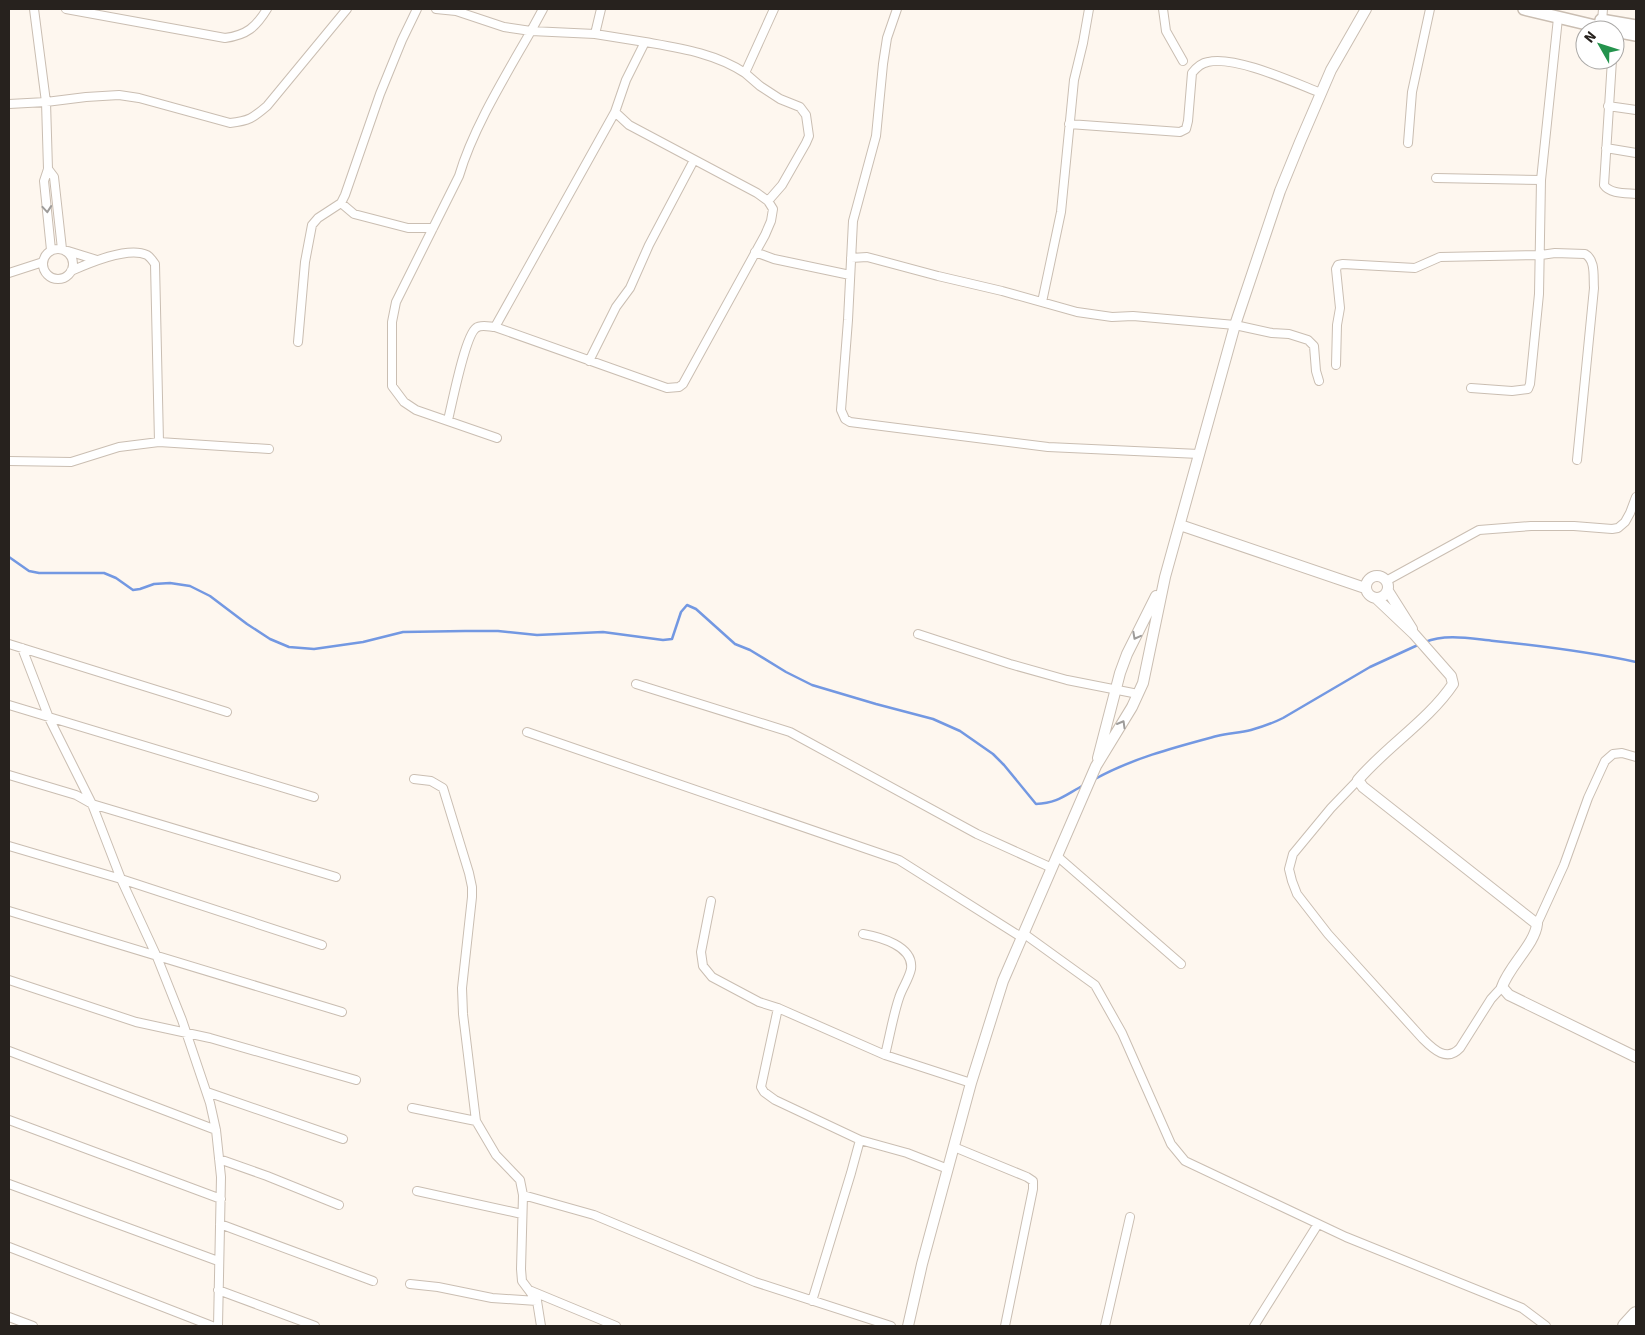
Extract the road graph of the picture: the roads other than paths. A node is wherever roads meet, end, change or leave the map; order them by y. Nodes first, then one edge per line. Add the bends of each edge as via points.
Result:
1 (34, 9) edge
2 (66, 9) edge
3 (267, 9) edge
4 (347, 9) edge
5 (417, 9) edge
6 (436, 9) edge
7 (543, 9) edge
8 (601, 9) edge
9 (774, 9) edge
10 (897, 9) edge
11 (1089, 9) edge
12 (1163, 9) edge
13 (1366, 9) edge
14 (1430, 9) edge
15 (1524, 9) edge
16 (1556, 13) edge
17 (1586, 20) edge
18 (532, 31) junction
19 (595, 34) junction
20 (645, 42) junction
21 (1183, 61) dead end
22 (1611, 70) edge
23 (745, 73) junction
24 (1321, 93) junction
25 (46, 102) junction
26 (9, 104) edge
27 (1608, 106) junction
28 (1636, 110) edge
29 (615, 112) junction
30 (1069, 124) junction
31 (1408, 142) dead end
32 (1606, 148) junction
33 (1636, 153) edge
34 (694, 160) junction
35 (48, 169) junction
36 (1436, 178) dead end
37 (1541, 180) junction
38 (1636, 194) edge
39 (768, 201) junction
40 (341, 203) junction
41 (433, 228) junction
42 (50, 250) junction
43 (64, 250) junction
44 (755, 252) junction
45 (1541, 255) junction
46 (851, 258) junction
47 (97, 260) junction
48 (43, 262) junction
49 (25, 268) junction
50 (71, 271) junction
51 (9, 273) edge
52 (47, 274) junction
53 (850, 275) junction
54 (1042, 302) junction
55 (1235, 325) junction
56 (495, 327) junction
57 (298, 342) dead end
58 (589, 361) junction
59 (1336, 365) dead end
60 (1319, 381) dead end
61 (1471, 388) dead end
62 (448, 420) junction
63 (497, 438) dead end
64 (158, 442) junction
65 (269, 449) dead end
66 (1200, 454) junction
67 (1577, 460) dead end
68 (9, 461) edge
69 (1636, 497) edge
70 (1180, 525) junction
71 (1165, 577) junction
72 (1387, 586) junction
73 (1365, 588) junction
74 (1377, 599) junction
75 (918, 634) dead end
76 (1414, 634) junction
77 (9, 644) edge
78 (22, 648) junction
79 (636, 684) dead end
80 (1114, 689) junction
81 (1138, 694) junction
82 (9, 705) edge
83 (227, 712) dead end
84 (49, 718) junction
85 (527, 732) dead end
86 (1636, 757) edge
87 (1096, 766) junction
88 (9, 775) edge
89 (414, 779) dead end
90 (1358, 780) junction
91 (314, 797) dead end
92 (92, 804) junction
93 (9, 846) edge
94 (1057, 856) junction
95 (1052, 868) junction
96 (336, 877) dead end
97 (121, 879) junction
98 (711, 900) dead end
99 (9, 911) edge
100 (1537, 924) junction
101 (863, 934) dead end
102 (1022, 935) junction
103 (322, 945) dead end
104 (157, 957) junction
105 (1181, 964) dead end
106 (9, 980) edge
107 (1502, 987) junction
108 (778, 1008) junction
109 (342, 1012) dead end
110 (187, 1034) junction
111 (9, 1051) edge
112 (885, 1054) junction
113 (1636, 1057) edge
114 (356, 1080) dead end
115 (971, 1083) junction
116 (207, 1092) junction
117 (412, 1108) dead end
118 (9, 1120) edge
119 (476, 1121) junction
120 (216, 1130) junction
121 (344, 1139) dead end
122 (860, 1140) junction
123 (954, 1147) junction
124 (219, 1160) junction
125 (948, 1170) junction
126 (9, 1184) edge
127 (417, 1191) dead end
128 (523, 1195) junction
129 (221, 1199) junction
130 (339, 1205) dead end
131 (522, 1214) junction
132 (1130, 1217) dead end
133 (220, 1224) junction
134 (1318, 1224) junction
135 (9, 1247) edge
136 (218, 1261) junction
137 (373, 1281) dead end
138 (410, 1284) dead end
139 (218, 1290) junction
140 (529, 1290) junction
141 (812, 1300) junction
142 (536, 1301) junction
143 (1636, 1314) edge
144 (9, 1317) edge
145 (33, 1326) edge
146 (212, 1326) edge
147 (218, 1326) edge
148 (315, 1326) edge
149 (541, 1326) edge
150 (616, 1326) edge
151 (891, 1326) edge
152 (908, 1326) edge
153 (1005, 1326) edge
154 (1105, 1326) edge
155 (1254, 1326) edge
156 (1546, 1326) edge
157 (1625, 1326) edge

1 - 25 street
2 - 3 street via 226,38 250,30
4 - 25 street via 267,106 245,122 230,123 118,95
5 - 40 street via 380,94
6 - 18 street via 456,11 504,27
7 - 18 street
8 - 19 street
9 - 23 street
10 - 46 street via 882,64 876,136 853,221
11 - 30 street via 1074,80
12 - 21 street via 1166,30
13 - 24 street
14 - 31 street via 1412,92
15 - 16 main road
16 - 17 main road
16 - 37 street
18 - 19 street
18 - 41 street via 500,85
19 - 20 street
20 - 23 street via 692,50
20 - 29 street
22 - 27 street
23 - 39 street via 806,114 809,136 806,143 782,185
24 - 30 street via 1242,65 1207,62 1192,73 1188,121 1186,129 1180,132
24 - 55 street via 1280,191
25 - 26 street
25 - 35 street
27 - 28 street
27 - 32 street
29 - 34 street via 629,126
29 - 56 street
30 - 54 street via 1060,212
32 - 33 street
32 - 38 street via 1604,185
34 - 39 street
34 - 58 street via 649,244 630,288 616,307
35 -> 42 street via 44,181
35 - 43 street via 54,178
36 - 37 street
37 - 45 street
39 - 44 street via 773,209 771,221
40 - 41 street via 354,214 408,228
40 - 57 street via 312,225 305,262
41 - 62 street via 396,302 392,322 391,376 392,386 404,402 416,410
42 - 43 street
42 - 48 street
43 - 47 street
43 - 50 street via 73,262
44 - 53 street
44 - 58 street via 683,384 667,388
45 - 59 street via 1440,258 1415,268 1338,265 1340,308
45 - 61 street via 1528,388 1512,391
45 - 67 street via 1585,254 1593,261 1594,288
46 - 53 street
46 - 54 street via 867,257
47 - 50 street
47 - 64 street via 131,252 146,255 155,264
48 - 49 street
48 - 52 street
49 - 51 street
49 - 52 street
50 - 52 street via 60,279
53 - 66 street via 841,410 844,419 1048,447
54 - 55 street via 1112,317
55 - 60 street via 1308,340 1314,346
55 - 66 street
56 - 58 street
56 - 62 street via 480,326 470,337
62 - 63 street
64 - 65 street
64 - 68 street via 119,446 71,462
66 - 70 street
69 - 72 street via 1625,522 1618,528 1531,526 1479,530
70 - 71 street
70 - 73 street
71 -> 80 street via 1127,654
71 - 81 street
72 - 73 street via 1380,576 1373,576
72 - 74 street via 1384,597
72 - 76 street
73 - 74 street
74 - 76 street
75 - 80 street via 1067,680
76 - 90 street via 1451,676 1453,684
77 - 78 street
78 - 83 street
78 - 84 street
79 - 95 street via 790,732 978,834
80 - 81 street
80 - 87 street
87 -> 81 street
82 - 84 street
84 - 91 street
84 - 92 street
85 - 102 street via 899,860
86 - 100 street via 1622,753 1613,754 1605,760
87 - 94 street
88 - 92 street via 76,795
89 - 119 street via 431,781 443,788 472,887 462,988
90 - 100 street
90 - 107 street via 1293,854 1289,869 1297,894 1328,934 1423,1039 1443,1054 1455,1054
92 - 96 street
92 - 97 street
93 - 97 street
94 - 95 street
94 - 105 street
95 - 102 street
97 - 103 street
97 - 104 street
98 - 108 street via 701,952 703,966 724,985
99 - 104 street
100 - 107 street via 1534,935 1505,977
101 - 112 street via 880,937 904,950 911,959 911,970 895,1009
102 - 115 street
102 - 134 street via 1095,986 1122,1033 1171,1144 1185,1160
104 - 109 street
104 - 110 street
106 - 110 street via 136,1022
107 - 113 street via 1509,995 1531,1007
108 - 112 street
108 - 122 street via 760,1087 775,1100
110 - 114 street
110 - 116 street
111 - 120 street
112 - 115 street
115 - 123 street
116 - 120 street
116 - 121 street
117 - 119 street
118 - 129 street
119 - 128 street via 496,1155 520,1180
120 - 124 street
122 - 125 street via 907,1153
122 - 141 street
123 - 125 street
123 - 153 street via 1032,1181
124 - 129 street
124 - 130 street
125 - 152 street
126 - 136 street
127 - 131 street
128 - 131 street
128 - 141 street via 594,1215 755,1282
129 - 133 street
131 - 140 street via 522,1281
132 - 154 street
133 - 136 street
133 - 137 street
134 - 155 street
134 - 156 street via 1522,1308
135 - 146 street
136 - 139 street
138 - 142 street via 492,1298
139 - 147 street
139 - 148 street
140 - 142 street
140 - 150 street
141 - 151 street
142 - 149 street
143 - 157 highway
144 - 145 street

